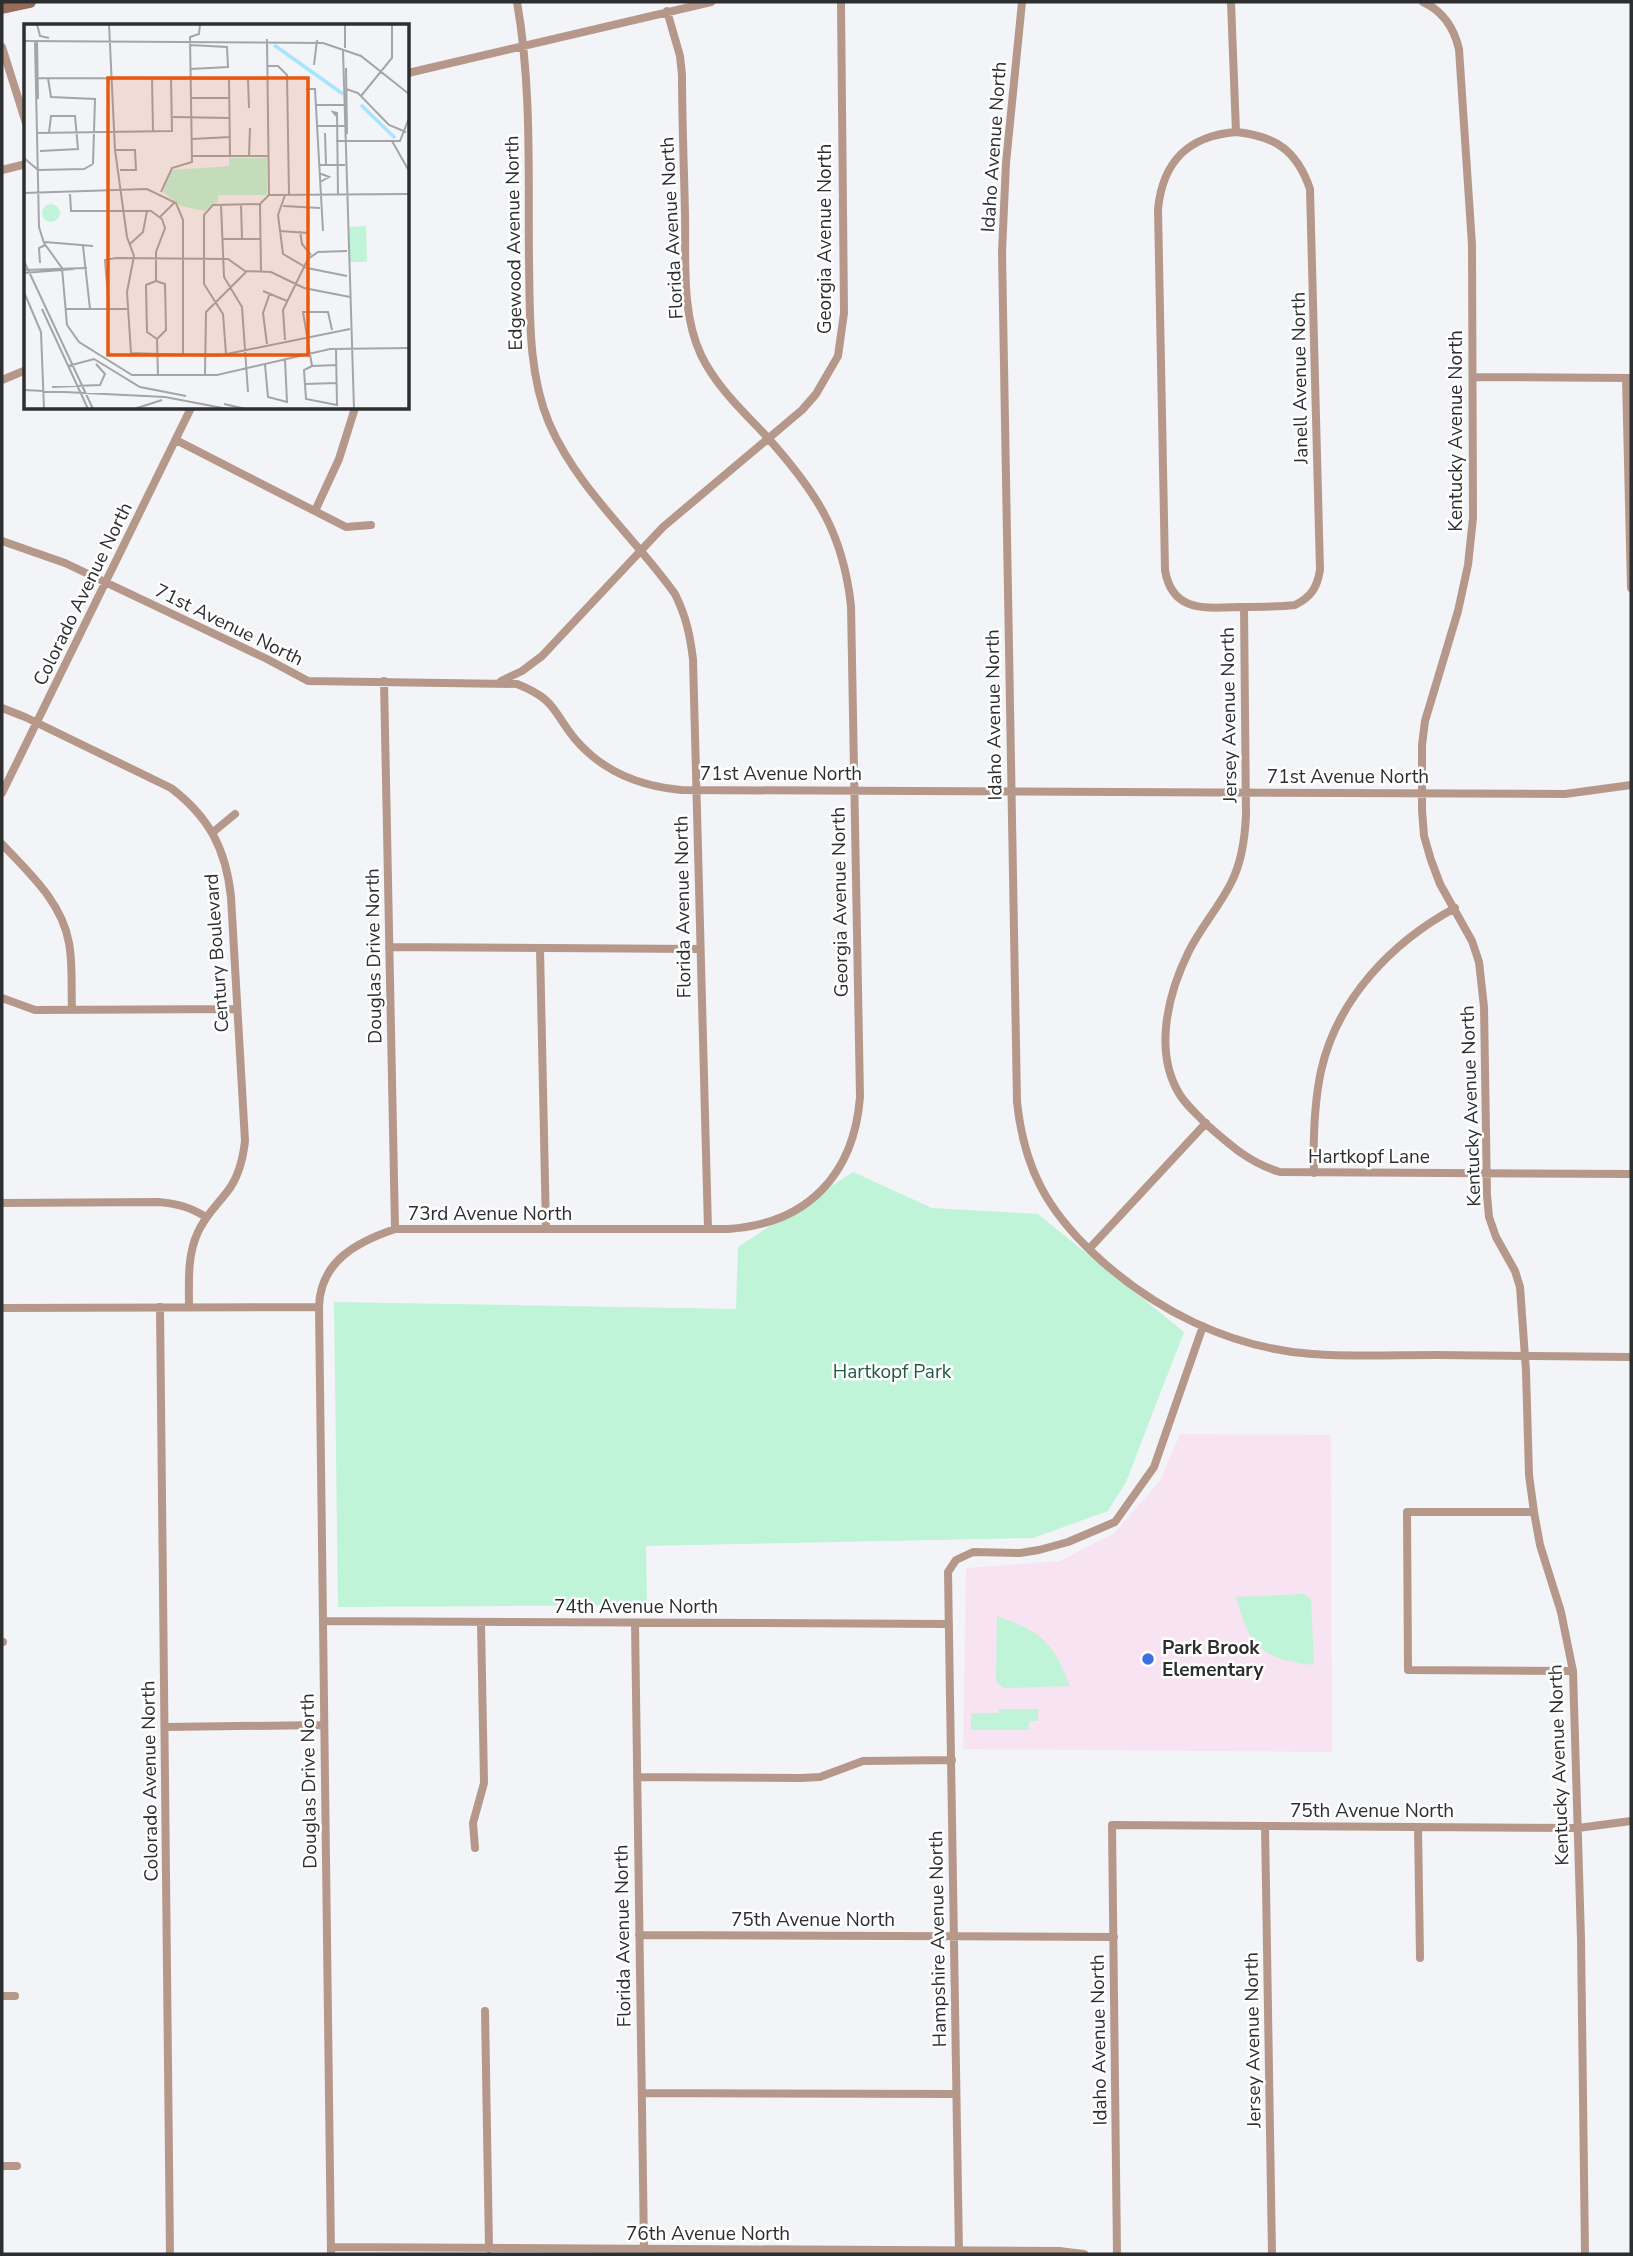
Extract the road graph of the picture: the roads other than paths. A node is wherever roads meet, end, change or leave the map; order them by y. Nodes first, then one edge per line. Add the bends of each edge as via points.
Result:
1 (30, 2) edge
2 (517, 2) edge
3 (711, 2) edge
4 (841, 2) edge
5 (1022, 2) edge
6 (1231, 2) edge
7 (1423, 2) edge
8 (2, 8) edge
9 (667, 11) junction
10 (524, 45) junction
11 (2, 47) edge
12 (410, 73) edge
13 (24, 117) edge
14 (1236, 132) junction
15 (24, 164) edge
16 (2, 170) edge
17 (24, 371) edge
18 (1473, 377) junction
19 (1629, 378) edge
20 (2, 380) edge
21 (190, 410) edge
22 (354, 410) edge
23 (768, 438) junction
24 (176, 440) junction
25 (315, 511) junction
26 (371, 525) dead end
27 (2, 541) edge
28 (641, 551) junction
29 (106, 582) junction
30 (1631, 588) edge
31 (1244, 607) junction
32 (384, 681) junction
33 (499, 682) junction
34 (2, 708) edge
35 (38, 723) junction
36 (1631, 786) edge
37 (696, 790) junction
38 (854, 790) junction
39 (1011, 791) junction
40 (1246, 792) junction
41 (2, 793) edge
42 (1421, 793) junction
43 (235, 814) dead end
44 (212, 833) junction
45 (2, 844) edge
46 (1455, 908) junction
47 (389, 947) junction
48 (540, 948) junction
49 (699, 949) junction
50 (2, 998) edge
51 (237, 1009) junction
52 (72, 1010) junction
53 (860, 1097) joint
54 (1206, 1123) junction
55 (1314, 1173) junction
56 (1486, 1174) junction
57 (1631, 1174) edge
58 (2, 1203) edge
59 (205, 1217) junction
60 (395, 1229) junction
61 (545, 1229) junction
62 (708, 1229) junction
63 (1089, 1249) junction
64 (160, 1307) junction
65 (189, 1307) junction
66 (320, 1307) junction
67 (2, 1308) edge
68 (1203, 1326) junction
69 (1525, 1356) junction
70 (1631, 1357) edge
71 (1534, 1513) junction
72 (323, 1621) junction
73 (481, 1622) junction
74 (635, 1623) junction
75 (949, 1624) junction
76 (1573, 1671) junction
77 (324, 1725) junction
78 (165, 1727) junction
79 (951, 1760) junction
80 (637, 1777) junction
81 (1631, 1821) edge
82 (1112, 1825) joint
83 (1265, 1826) junction
84 (1418, 1827) junction
85 (1578, 1828) junction
86 (475, 1848) dead end
87 (639, 1936) junction
88 (954, 1937) junction
89 (1114, 1937) junction
90 (1420, 1958) dead end
91 (2, 1996) edge
92 (15, 1996) dead end
93 (485, 2011) dead end
94 (642, 2093) junction
95 (956, 2094) junction
96 (2, 2166) edge
97 (17, 2166) dead end
98 (489, 2249) junction
99 (645, 2249) junction
100 (331, 2251) edge
101 (959, 2252) edge
102 (170, 2254) edge
103 (1084, 2254) edge
104 (1117, 2254) edge
105 (1272, 2254) edge
106 (1586, 2254) edge

1 - 8 street
2 - 10 street, Edgewood Avenue North
3 - 9 street
4 - 23 street, Georgia Avenue North via 842,335 838,356 816,394
5 - 39 street, Idaho Avenue North via 1002,252
6 - 14 street
7 - 18 street, Kentucky Avenue North via 1439,11 1455,34 1460,58 1472,245
9 - 10 street
9 - 23 street, Florida Avenue North via 682,75 687,289 694,335 713,376
10 - 12 street
10 - 28 street, Edgewood Avenue North via 530,332 539,392 548,422 578,476
11 - 13 street
14 - 31 street, Janell Avenue North via 1270,139 1284,148 1305,173 1310,189 1320,570 1306,600 1295,605
14 - 31 street, Jersey Avenue North via 1209,136 1184,150 1165,177 1158,209 1167,582 1192,606
15 - 16 street
17 - 20 street
18 - 19 street
18 - 42 street, Kentucky Avenue North via 1474,518 1458,611 1425,721
19 - 30 street
21 - 24 street, Colorado Avenue North
22 - 25 street
23 - 28 street
23 - 38 street, Georgia Avenue North via 819,501 848,578
24 - 25 street
24 - 29 street, Colorado Avenue North
25 - 26 street via 346,527
27 - 29 street, 71st Avenue North
28 - 33 street via 542,656
28 - 37 street, Florida Avenue North via 675,594 691,636
29 - 32 street, 71st Avenue North via 308,681
29 - 35 street, Colorado Avenue North
31 - 40 street, Jersey Avenue North
32 - 33 street, 71st Avenue North
32 - 47 street, Douglas Drive North
33 - 37 street, 71st Avenue North via 517,684 549,702 574,737 611,770 657,788
34 - 35 street, Century Boulevard
35 - 41 street, Colorado Avenue North
35 - 44 street, Century Boulevard via 171,789
36 - 42 street, 71st Avenue North via 1565,794
37 - 38 street, 71st Avenue North
37 - 49 street, Florida Avenue North
38 - 39 street, 71st Avenue North
38 - 53 street, Georgia Avenue North
39 - 40 street, 71st Avenue North
39 - 63 street, Idaho Avenue North via 1020,1133 1041,1191
40 - 42 street, 71st Avenue North
40 - 54 street, Jersey Avenue North via 1240,861 1189,951 1169,1007 1165,1037 1171,1078 1180,1096
42 - 46 street, Kentucky Avenue North via 1431,860
43 - 44 street
44 - 51 street, Century Boulevard via 229,877
45 - 52 street via 55,904 69,942
46 - 55 street via 1389,955 1348,1007 1322,1068 1313,1134
46 - 56 street, Kentucky Avenue North via 1472,942 1483,984
47 - 48 street
47 - 60 street, Douglas Drive North
48 - 49 street
48 - 61 street
49 - 62 street, Florida Avenue North
50 - 52 street via 35,1010
51 - 52 street
51 - 59 street, Century Boulevard via 243,1158 229,1190
53 - 62 street, 73rd Avenue North via 853,1142 829,1183 813,1199 774,1222
54 - 55 street, Hartkopf Lane via 1264,1168
54 - 63 street
55 - 56 street, Hartkopf Lane
56 - 57 street, Hartkopf Lane
56 - 69 street, Kentucky Avenue North via 1489,1217 1520,1287
58 - 59 street via 177,1203
59 - 65 street, Century Boulevard via 191,1251
60 - 61 street, 73rd Avenue North
60 - 66 street, 73rd Avenue North via 340,1257 322,1285
61 - 62 street, 73rd Avenue North
63 - 68 street, Idaho Avenue North via 1146,1296
64 - 65 street
64 - 67 street
64 - 78 street, Colorado Avenue North
65 - 66 street
66 - 72 street, Douglas Drive North
68 - 69 street, Idaho Avenue North via 1310,1354
68 - 75 street via 1154,1467 1115,1522 1039,1550 973,1552 956,1560 948,1572
69 - 70 street
69 - 71 street, Kentucky Avenue North
71 - 76 street, Kentucky Avenue North
71 - 76 street via 1406,1513 1408,1670
72 - 73 street, 74th Avenue North
72 - 77 street, Douglas Drive North
73 - 74 street, 74th Avenue North
73 - 86 street via 484,1783 473,1824
74 - 75 street, 74th Avenue North
74 - 80 street, Florida Avenue North
75 - 79 street, Hampshire Avenue North
76 - 85 street, Kentucky Avenue North
77 - 78 street
77 - 100 street, Douglas Drive North
78 - 102 street, Colorado Avenue North
79 - 80 street via 863,1761 820,1777
79 - 88 street, Hampshire Avenue North
80 - 87 street, Florida Avenue North
81 - 85 street, 75th Avenue North
82 - 83 street, 75th Avenue North
82 - 89 street, Idaho Avenue North
83 - 84 street, 75th Avenue North
83 - 105 street, Jersey Avenue North
84 - 85 street, 75th Avenue North
84 - 90 street
85 - 106 street, Kentucky Avenue North
87 - 88 street, 75th Avenue North
87 - 94 street, Florida Avenue North
88 - 89 street, 75th Avenue North
88 - 95 street, Hampshire Avenue North
89 - 104 street, Idaho Avenue North
91 - 92 street
93 - 98 street
94 - 95 street
94 - 99 street, Florida Avenue North
95 - 101 street, Hampshire Avenue North
96 - 97 street
98 - 99 street, 76th Avenue North
98 - 100 street, 76th Avenue North
99 - 101 street, 76th Avenue North
101 - 103 street, 76th Avenue North

